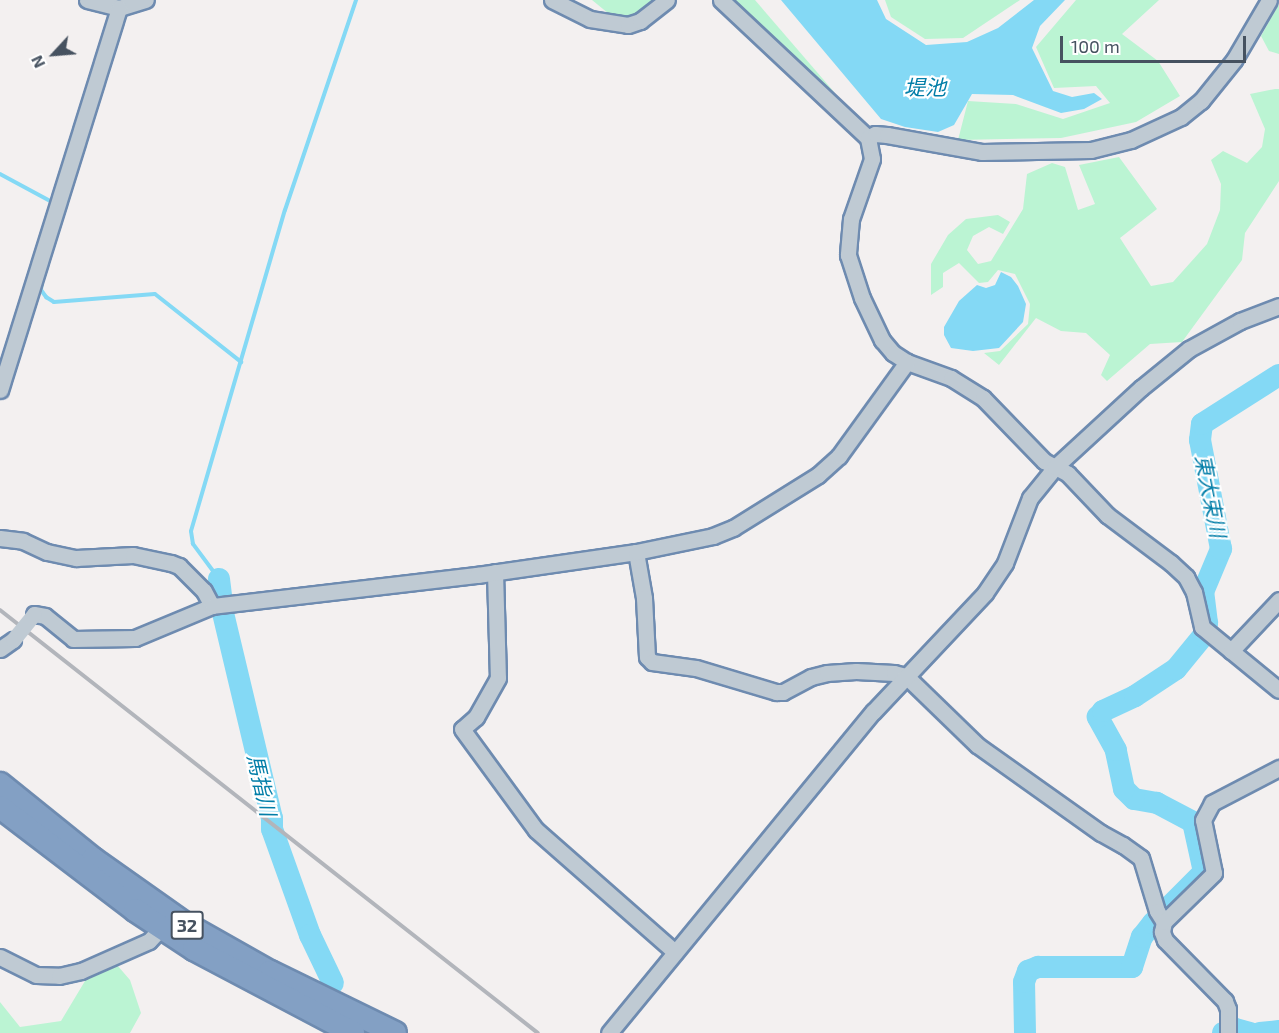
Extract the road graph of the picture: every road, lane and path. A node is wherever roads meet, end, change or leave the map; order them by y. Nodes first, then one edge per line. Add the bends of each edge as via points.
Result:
1 (87, 0) edge
2 (146, 0) edge
3 (552, 0) edge
4 (667, 0) edge
5 (721, 0) edge
6 (1269, 0) edge
7 (119, 8) junction
8 (868, 138) junction
9 (1279, 306) edge
10 (907, 362) junction
11 (0, 390) edge
12 (1055, 467) junction
13 (0, 538) edge
14 (636, 552) junction
15 (495, 572) junction
16 (1279, 600) edge
17 (219, 606) junction
18 (6, 645) edge
19 (1231, 651) junction
20 (906, 676) junction
21 (1279, 690) edge
22 (1279, 768) edge
23 (0, 784) edge
24 (0, 807) edge
25 (1161, 917) junction
26 (168, 922) junction
27 (675, 952) junction
28 (0, 957) edge
29 (1227, 1031) edge
30 (353, 1033) edge
31 (395, 1033) edge
32 (609, 1033) edge

1 - 7 street
2 - 7 street
3 - 4 street via 590,19 628,25 640,21
5 - 8 street
6 - 8 street via 1234,60 1201,101 1181,117 1131,140 1091,150 982,152 887,135
7 - 11 street
8 - 10 street via 872,159 851,219 848,255 882,340
9 - 12 street via 1240,321 1189,349
10 - 12 street via 951,378 984,398 1044,461
10 - 14 street via 839,456 818,474 733,528
12 - 19 street via 1068,474 1107,515 1186,577 1205,630
12 - 20 street via 1030,498 995,579
13 - 17 street via 76,558 133,555 171,563 179,566
14 - 15 street
14 - 20 street via 644,598 647,657 652,662 696,668 776,692 827,673
15 - 17 street
15 - 27 street via 498,678 476,717 462,729 536,830
16 - 19 street
17 - 18 street, bridge via 135,638 85,641 73,639 45,616 34,614
19 - 21 street
20 - 25 street via 977,745 1141,858
20 - 27 street
22 - 25 street via 1212,803 1203,820 1214,873
23 - 26 highway, 32
24 - 26 highway, 32 via 78,868
25 - 29 street via 1165,940 1225,1001
26 - 28 street via 149,941 59,976 36,975
26 - 30 highway, 32 via 272,992
26 - 31 highway, 32
27 - 32 street

